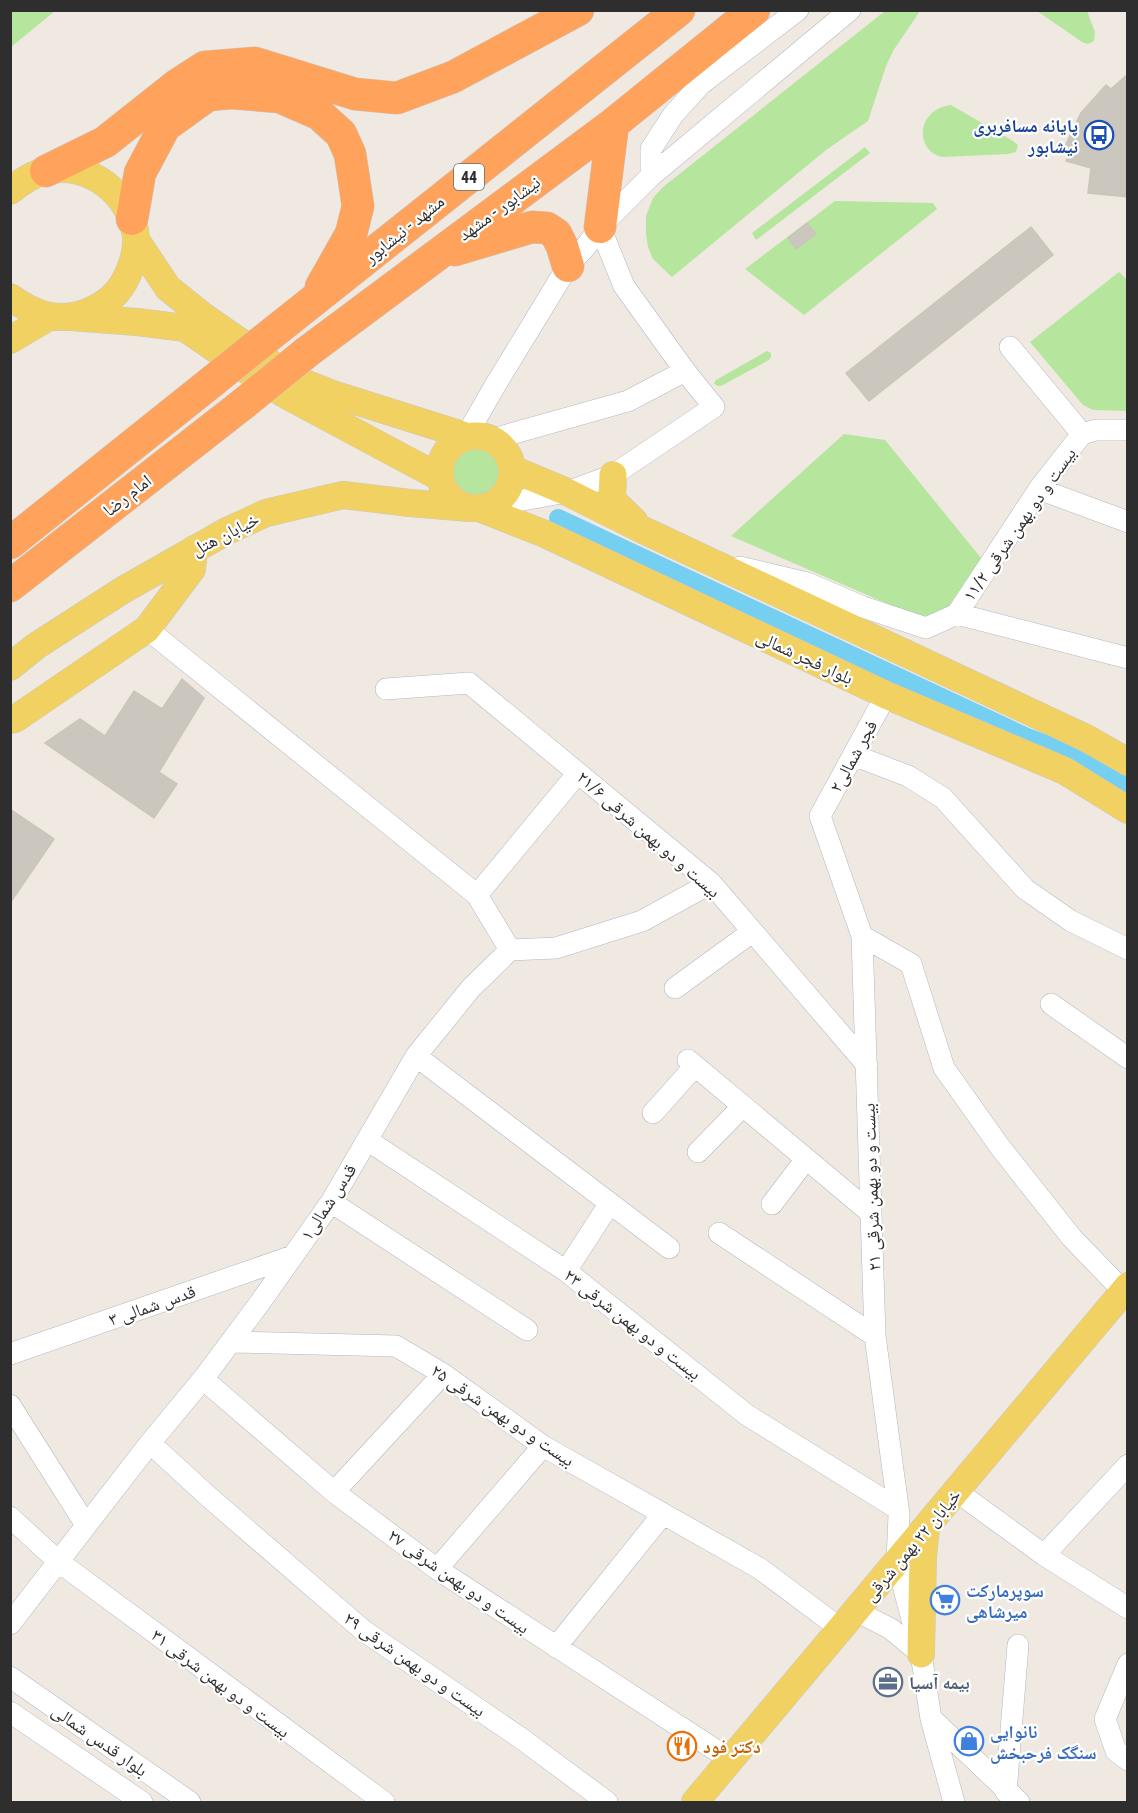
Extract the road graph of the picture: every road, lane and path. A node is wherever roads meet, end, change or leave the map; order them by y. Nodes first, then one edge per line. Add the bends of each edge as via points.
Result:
1 (578, 10) edge
2 (678, 10) edge
3 (754, 10) edge
4 (798, 10) edge
5 (850, 10) edge
6 (613, 124) junction
7 (651, 176) junction
8 (23, 178) edge
9 (600, 227) junction
10 (134, 229) junction
11 (434, 257) junction
12 (568, 266) junction
13 (10, 297) edge
14 (314, 301) junction
15 (59, 317) junction
16 (10, 340) edge
17 (1010, 347) dead end
18 (685, 371) junction
19 (214, 380) joint
20 (243, 404) joint
21 (1128, 430) edge
22 (1082, 434) junction
23 (466, 436) junction
24 (493, 439) junction
25 (512, 468) junction
26 (613, 475) junction
27 (439, 477) junction
28 (1039, 489) junction
29 (567, 492) junction
30 (479, 507) junction
31 (1128, 522) edge
32 (643, 530) junction
33 (10, 543) edge
34 (194, 549) junction
35 (713, 561) junction
36 (10, 586) edge
37 (957, 614) junction
38 (147, 629) junction
39 (1128, 658) edge
40 (10, 667) edge
41 (386, 689) dead end
42 (886, 695) junction
43 (10, 720) edge
44 (854, 756) junction
45 (1128, 762) edge
46 (578, 773) junction
47 (1128, 810) edge
48 (820, 816) joint
49 (711, 883) junction
50 (477, 895) junction
51 (752, 932) junction
52 (861, 936) junction
53 (1128, 949) edge
54 (510, 950) junction
55 (675, 988) dead end
56 (1051, 1004) dead end
57 (416, 1056) junction
58 (1128, 1058) edge
59 (867, 1065) junction
60 (742, 1106) junction
61 (653, 1113) dead end
62 (367, 1140) junction
63 (698, 1152) dead end
64 (806, 1159) junction
65 (332, 1202) junction
66 (610, 1203) junction
67 (772, 1204) dead end
68 (871, 1213) junction
69 (719, 1233) dead end
70 (669, 1248) dead end
71 (293, 1256) junction
72 (566, 1271) junction
73 (1126, 1291) edge
74 (527, 1330) dead end
75 (875, 1336) junction
76 (231, 1342) junction
77 (10, 1354) edge
78 (444, 1374) junction
79 (203, 1379) junction
80 (10, 1405) edge
81 (150, 1443) junction
82 (543, 1446) junction
83 (1128, 1465) edge
84 (956, 1491) junction
85 (334, 1492) junction
86 (898, 1509) junction
87 (663, 1514) junction
88 (10, 1518) edge
89 (86, 1525) junction
90 (926, 1527) junction
91 (1044, 1555) junction
92 (59, 1562) junction
93 (897, 1562) junction
94 (437, 1569) junction
95 (1128, 1608) edge
96 (849, 1620) junction
97 (10, 1624) edge
98 (1018, 1645) dead end
99 (556, 1647) junction
100 (921, 1654) junction
101 (1128, 1664) edge
102 (10, 1677) edge
103 (10, 1712) edge
104 (931, 1719) junction
105 (122, 1755) junction
106 (731, 1760) junction
107 (1128, 1760) edge
108 (106, 1778) junction
109 (1013, 1797) edge
110 (133, 1800) edge
111 (190, 1803) edge
112 (384, 1803) edge
113 (607, 1803) edge
114 (695, 1803) edge
115 (954, 1803) edge

1 - 8 highway via 453,77 397,98 355,94 255,63 205,67 105,142
2 - 14 highway, مشهد - نیشابور / 44
3 - 6 highway, نیشابور - مشهد / 44
4 - 7 street via 702,84 672,115 651,149
5 - 7 street
6 - 9 highway
6 - 11 highway, نیشابور - مشهد / 44
7 - 9 street
8 - 10 main road via 68,169 89,174 107,184 122,200
9 - 12 street
9 - 18 street via 624,286
10 - 14 highway via 140,173 165,126 208,95 280,97 319,114 341,134 350,154 358,206 351,234
10 - 15 main road via 132,268 118,292 96,310
10 - 23 main road via 168,288 292,378
11 - 12 highway via 532,227 547,228 556,234
11 - 20 highway, نیشابور - مشهد / 44, bridge
12 - 23 street
13 - 15 main road via 28,310
14 - 19 highway, مشهد - نیشابور / 44, bridge
15 - 16 main road
15 - 27 main road via 185,328 284,394
17 - 22 street
18 - 24 street via 628,401
18 - 26 street via 714,407
19 - 33 highway, امام رضا / 44
20 - 36 highway, امام رضا / 44
21 - 22 street
22 - 28 street, بیست و دو بهمن شرقی ۱۱/۲
23 - 24 main road
23 - 27 main road via 448,447 439,466
24 - 25 main road via 502,446
25 - 29 main road
25 - 30 main road via 506,492 498,501
26 - 29 street
26 - 32 main road via 612,500
27 - 30 main road via 449,497 458,504
28 - 31 street
28 - 37 street, بیست و دو بهمن شرقی ۱۱/۲
29 - 30 street
29 - 32 main road
30 - 34 main road, خیابان هتل via 343,495 266,513
30 - 42 main road, بلوار فجر شمالی via 545,534
32 - 35 main road
34 - 38 main road via 192,569
34 - 40 main road, خیابان هتل via 123,590
35 - 37 street via 807,583 926,628
35 - 45 main road via 1086,738
37 - 39 street
38 - 43 main road
38 - 50 street
41 - 46 street, بیست و دو بهمن شرقی ۲۱/۶ via 469,683
42 - 44 street, فجر شمالی۲
42 - 47 main road, بلوار فجر شمالی via 1065,771
44 - 48 street, فجر شمالی۲
44 - 53 street via 908,776 944,798 1025,889 1071,921
46 - 49 street, بیست و دو بهمن شرقی ۲۱/۶
46 - 50 street
48 - 52 street, بیست و دو بهمن شرقی ۲۱
49 - 51 street, بیست و دو بهمن شرقی ۲۱/۶
49 - 54 street via 642,921 556,948
50 - 54 street
51 - 55 street
51 - 59 street, بیست و دو بهمن شرقی ۲۱/۶
52 - 59 street, بیست و دو بهمن شرقی ۲۱
52 - 73 street via 911,964 944,1068 1064,1229
54 - 57 street, قدس شمالی۱ via 471,988
56 - 58 street
57 - 62 street, قدس شمالی۱
57 - 66 street
59 - 68 street, بیست و دو بهمن شرقی ۲۱
60 - 61 street via 691,1063
60 - 63 street
60 - 64 street
62 - 65 street, قدس شمالی۱
62 - 72 street, بیست و دو بهمن شرقی ۲۳
64 - 67 street
64 - 68 street
65 - 71 street, قدس شمالی۱
65 - 74 street
66 - 70 street
66 - 72 street
68 - 75 street, بیست و دو بهمن شرقی ۲۱
69 - 75 street
71 - 76 street, قدس شمالی۱
71 - 77 street, قدس شمالی ۳
72 - 86 street, بیست و دو بهمن شرقی ۲۳ via 747,1414
73 - 84 main road, خیابان ۲۲ بهمن شرقی
75 - 86 street, بیست و دو بهمن شرقی ۲۱
76 - 78 street, بیست و دو بهمن شرقی ۲۵ via 396,1346
76 - 79 street, قدس شمالی۱
78 - 82 street, بیست و دو بهمن شرقی ۲۵
78 - 85 street
79 - 81 street, قدس شمالی۱
79 - 85 street, بیست و دو بهمن شرقی ۲۷
80 - 89 street
81 - 89 street, قدس شمالی۱
81 - 113 street, بیست و دو بهمن شرقی ۲۹ via 364,1631 522,1739
82 - 87 street, بیست و دو بهمن شرقی ۲۵
82 - 94 street
83 - 91 street
84 - 90 main road, خیابان ۲۲ بهمن شرقی
84 - 91 street
85 - 94 street, بیست و دو بهمن شرقی ۲۷
86 - 93 street, بیست و دو بهمن شرقی ۲۱
87 - 96 street, بیست و دو بهمن شرقی ۲۵
87 - 99 street
88 - 92 street, بیست و دو بهمن شرقی ۳۱
89 - 92 street, قدس شمالی۱
90 - 93 main road, خیابان ۲۲ بهمن شرقی
90 - 100 main road
91 - 95 street
92 - 97 street, قدس شمالی۱
92 - 112 street, بیست و دو بهمن شرقی ۳۱
93 - 96 main road, خیابان ۲۲ بهمن شرقی
93 - 100 street, بیست و دو بهمن شرقی ۲۱
94 - 99 street, بیست و دو بهمن شرقی ۲۷
96 - 100 street, بیست و دو بهمن شرقی ۲۵ via 891,1629
96 - 106 main road, خیابان ۲۲ بهمن شرقی
98 - 109 street
99 - 106 street, بیست و دو بهمن شرقی ۲۷
100 - 104 street, بیست و دو بهمن شرقی ۲۱
101 - 107 street via 1105,1719 1116,1751
102 - 105 street, بلوار قدس شمالی
103 - 108 street, بلوار قدس شمالی
104 - 109 street
104 - 115 street, بیست و دو بهمن شرقی ۲۱
105 - 108 street
105 - 111 street, بلوار قدس شمالی
106 - 114 main road, خیابان ۲۲ بهمن شرقی
108 - 110 street, بلوار قدس شمالی

